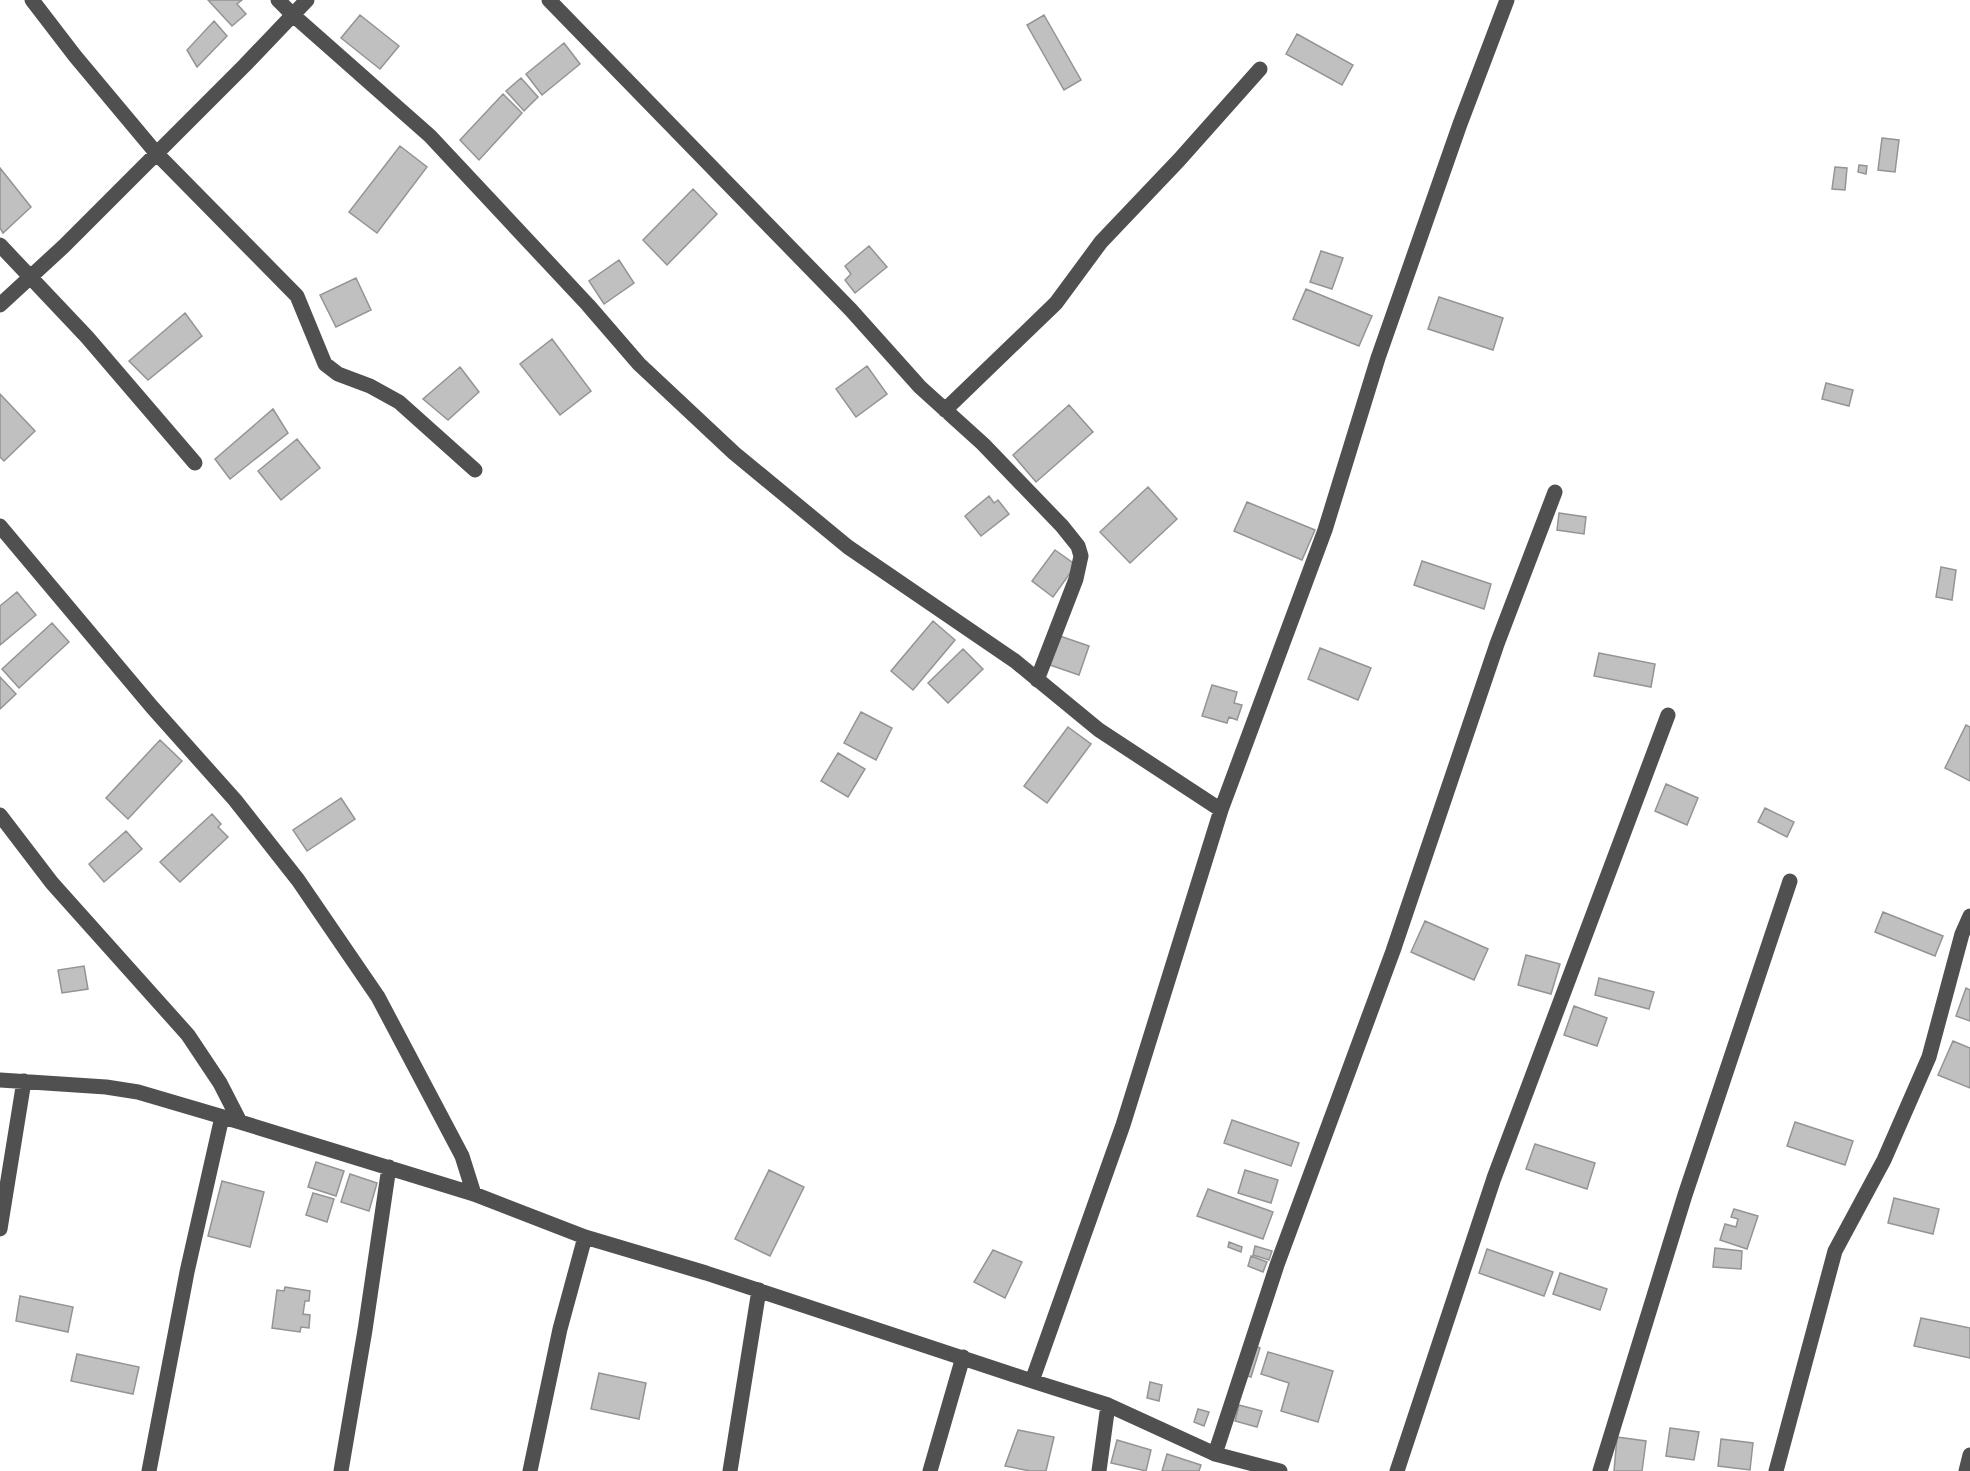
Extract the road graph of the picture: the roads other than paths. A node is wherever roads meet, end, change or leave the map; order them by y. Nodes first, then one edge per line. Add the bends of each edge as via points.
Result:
1 (32, 0) edge
2 (278, 0) edge
3 (307, 0) edge
4 (549, 0) edge
5 (1507, 0) edge
6 (293, 15) junction
7 (1260, 69) dead end
8 (157, 153) junction
9 (0, 245) edge
10 (30, 279) junction
11 (0, 305) edge
12 (945, 410) junction
13 (195, 463) dead end
14 (475, 470) dead end
15 (1555, 492) dead end
16 (0, 526) edge
17 (1037, 680) junction
18 (1668, 715) dead end
19 (1221, 810) junction
20 (0, 815) edge
21 (1790, 881) dead end
22 (1970, 916) edge
23 (0, 1080) edge
24 (24, 1081) junction
25 (222, 1117) junction
26 (240, 1122) junction
27 (388, 1167) junction
28 (474, 1194) junction
29 (0, 1229) edge
30 (585, 1238) junction
31 (759, 1290) junction
32 (963, 1357) junction
33 (1032, 1382) junction
34 (1108, 1405) junction
35 (1215, 1454) junction
36 (1970, 1455) edge
37 (149, 1471) edge
38 (341, 1471) edge
39 (530, 1471) edge
40 (730, 1471) edge
41 (930, 1471) edge
42 (1099, 1471) edge
43 (1280, 1471) edge
44 (1397, 1471) edge
45 (1600, 1471) edge
46 (1776, 1471) edge
47 (1966, 1471) edge

1 - 8 street
2 - 6 street
3 - 6 street
4 - 12 street
5 - 19 street via 1378,358 1325,530
6 - 8 street
6 - 17 street via 430,136 639,364 734,453 848,547
7 - 12 street via 1101,242 1056,303
8 - 10 street
8 - 14 street via 297,296 325,364 399,402
9 - 10 street
10 - 11 street
10 - 13 street via 87,337
12 - 17 street via 983,444 1078,546 1081,556 1076,579
15 - 35 street via 1497,644 1393,951 1277,1265
16 - 28 street via 235,800 298,880 378,997 462,1156
17 - 19 street via 1099,730
18 - 44 street via 1494,1178
19 - 33 street via 1123,1125
20 - 26 street via 52,883 188,1035
21 - 45 street via 1685,1195
22 - 46 street via 1929,1057 1884,1160 1835,1251
23 - 24 street
24 - 25 street via 127,1090
24 - 29 street
25 - 26 street
25 - 37 street
26 - 27 street
27 - 28 street
27 - 38 street
28 - 30 street
30 - 31 street
30 - 39 street via 560,1329
31 - 32 street
31 - 40 street
32 - 33 street
32 - 41 street
33 - 34 street
34 - 35 street
34 - 42 street
35 - 43 street
36 - 47 street

